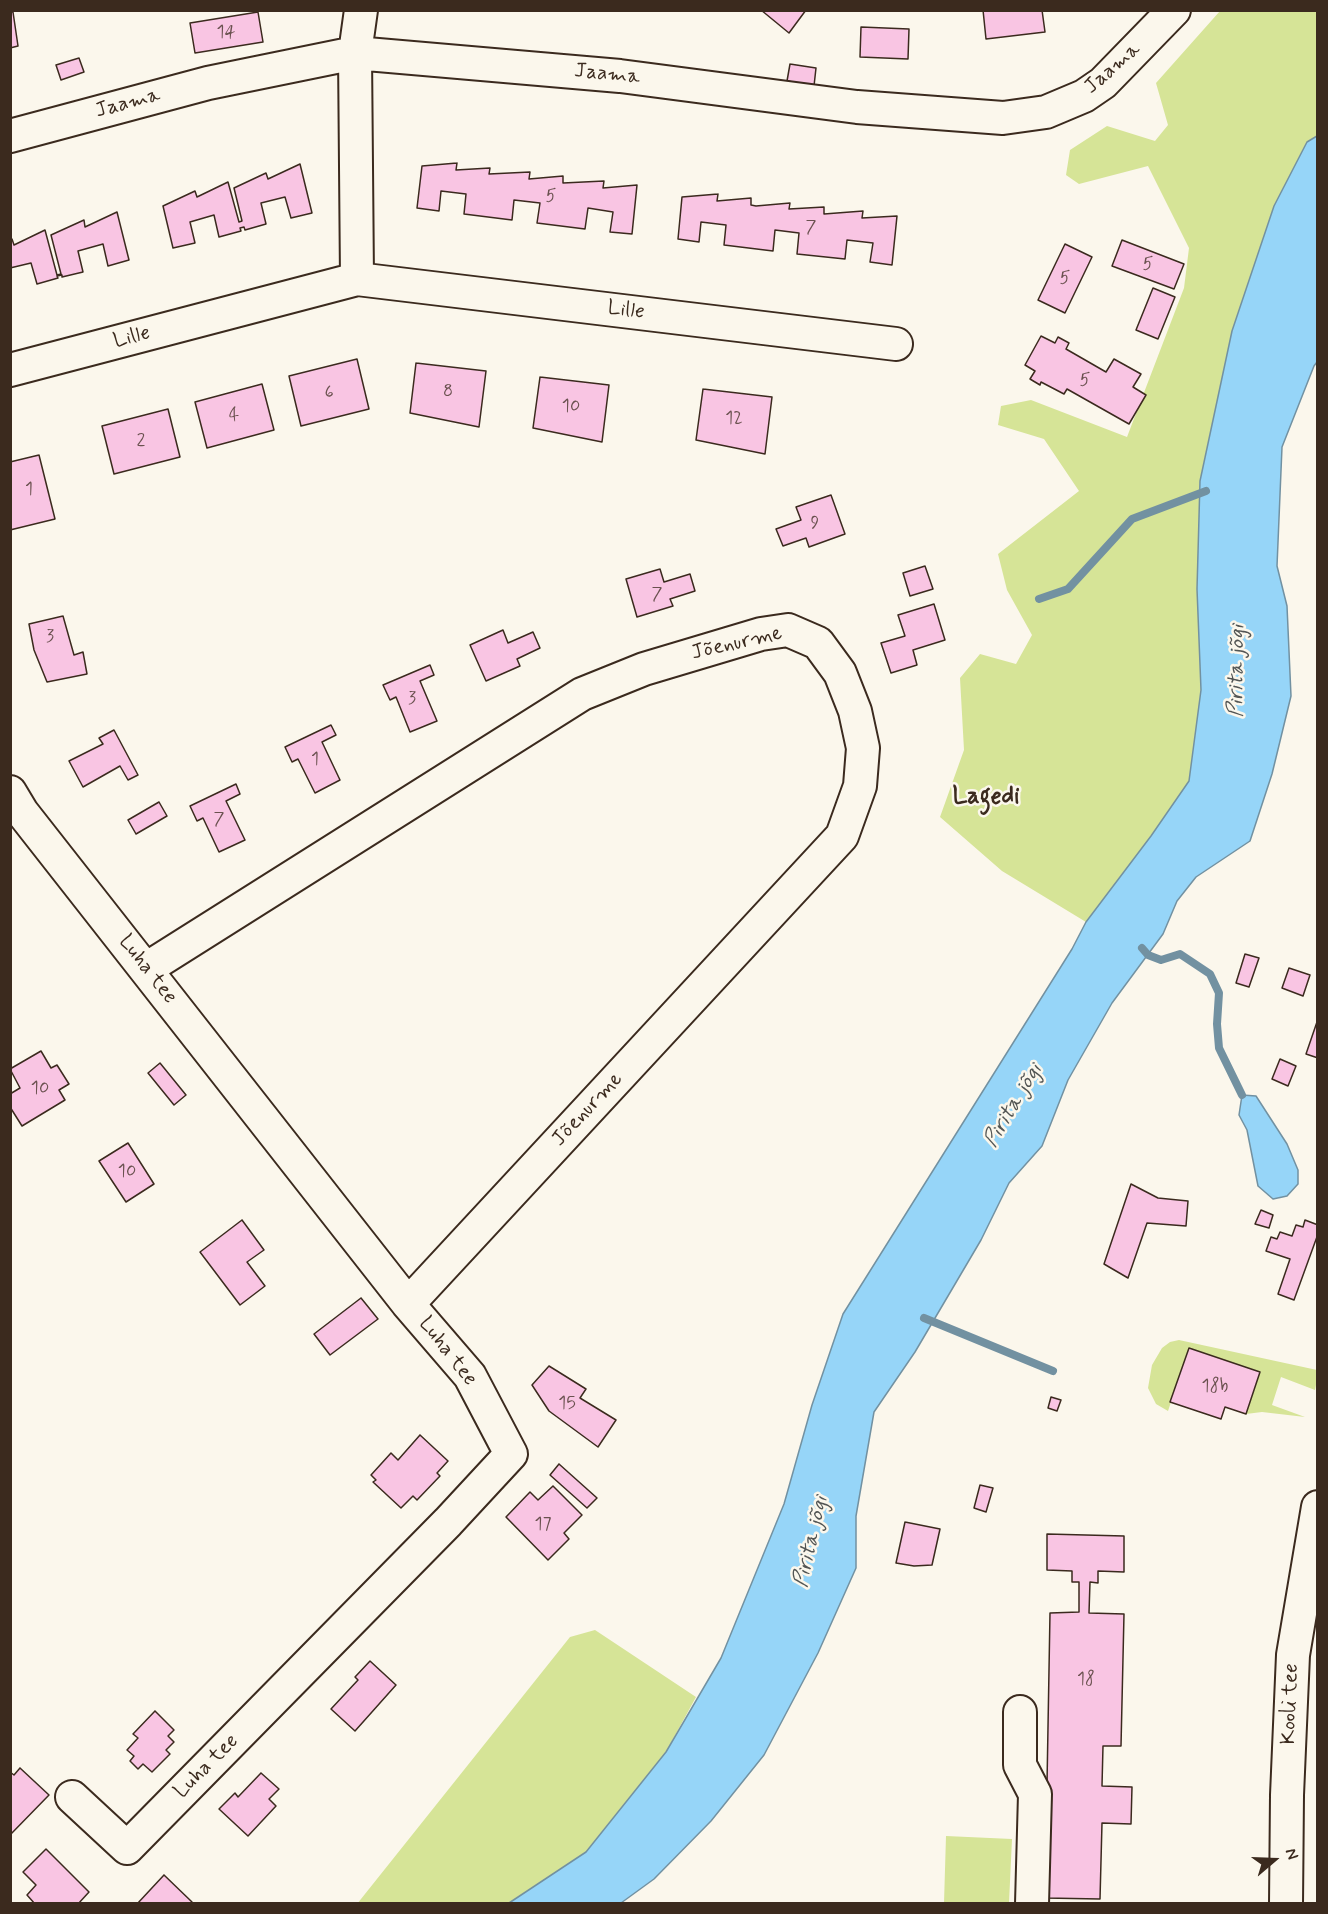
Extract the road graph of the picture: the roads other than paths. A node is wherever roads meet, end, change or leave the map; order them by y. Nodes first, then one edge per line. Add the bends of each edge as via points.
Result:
1 (361, 10) edge
2 (1174, 10) edge
3 (355, 52) junction
4 (10, 136) edge
5 (357, 279) junction
6 (896, 344) dead end
7 (10, 370) edge
8 (10, 792) edge
9 (146, 969) junction
10 (408, 1304) junction
11 (1317, 1507) edge
12 (1020, 1712) dead end
13 (72, 1797) dead end
14 (1032, 1904) edge
15 (1286, 1904) edge

1 - 3 street
2 - 3 street, Jaama via 1103,83 1084,96 1046,112 1003,118 857,107 620,75
3 - 4 street, Jaama via 208,83
3 - 5 street
5 - 6 street, Lille
5 - 7 street, Lille
8 - 9 street, Luha tee
9 - 10 street, Luha tee
9 - 10 street, Jõenurme via 582,694 644,669 761,634 788,630 818,643 840,673 855,711 863,748 860,786 842,836
10 - 13 street, Luha tee via 470,1376 512,1454 127,1848
11 - 15 street, Kooli tee via 1293,1655
12 - 14 street via 1020,1765 1035,1794

